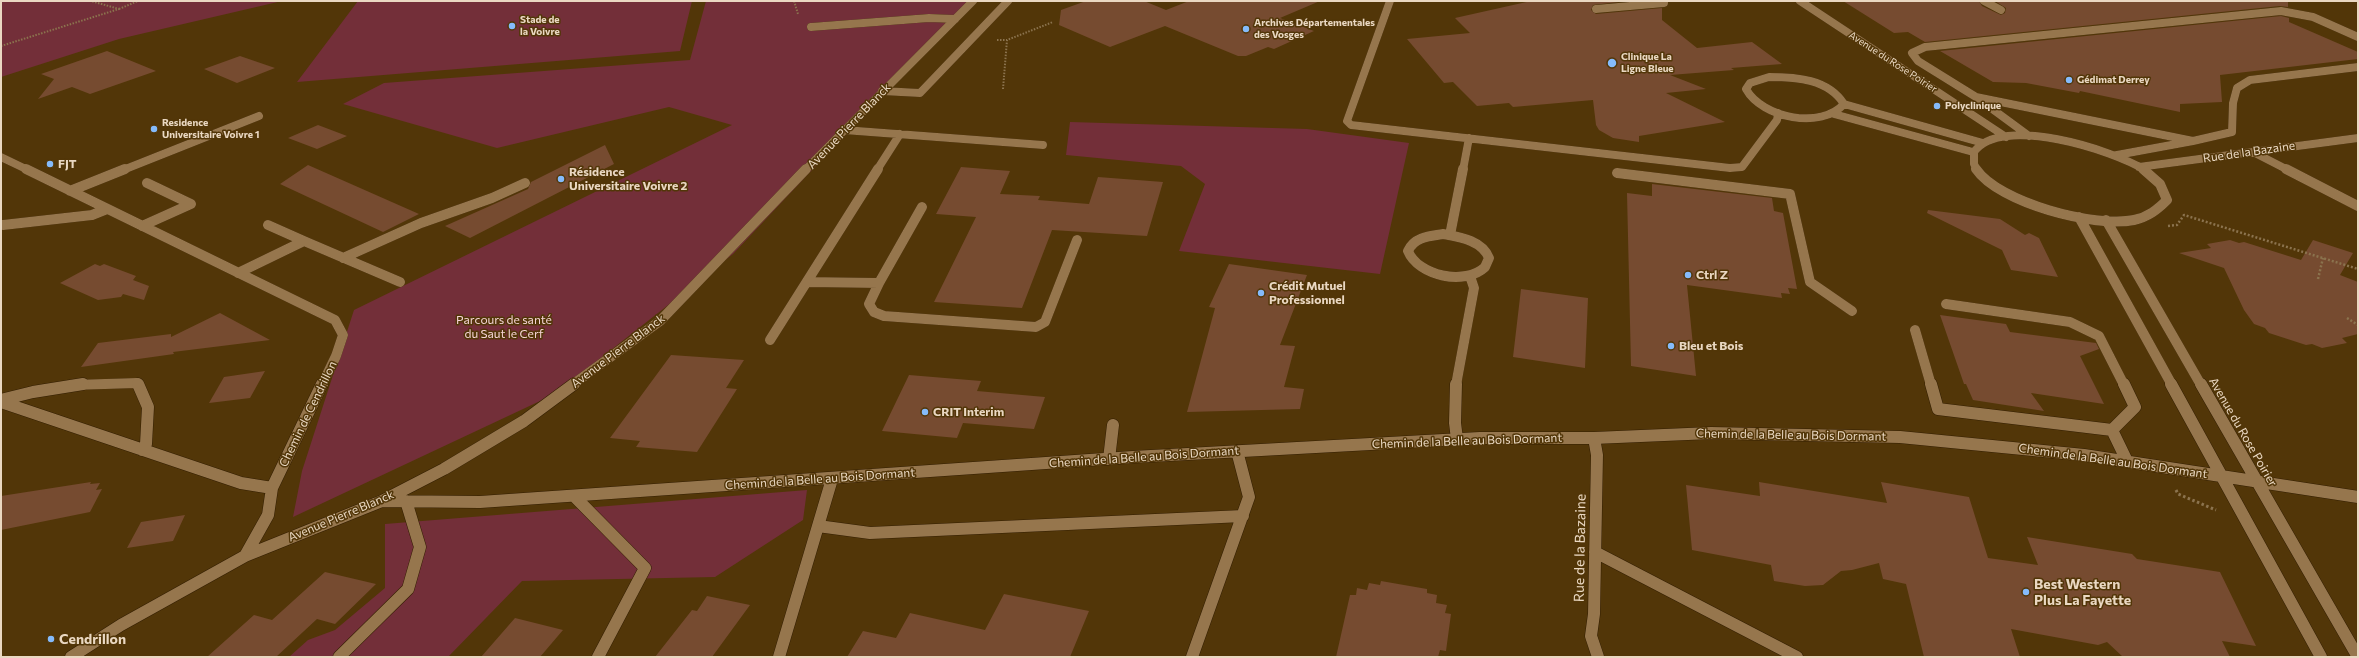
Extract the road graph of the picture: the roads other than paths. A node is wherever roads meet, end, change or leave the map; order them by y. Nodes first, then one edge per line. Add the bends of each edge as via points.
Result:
1 (973, 1) edge
2 (1008, 1) edge
3 (1390, 1) edge
4 (1664, 1) edge
5 (1800, 1) edge
6 (1984, 1) edge
7 (1596, 9) dead end
8 (2000, 10) dead end
9 (955, 20) junction
10 (811, 27) dead end
11 (2358, 37) edge
12 (2358, 67) edge
13 (882, 92) junction
14 (1976, 97) junction
15 (1844, 104) junction
16 (1778, 113) junction
17 (1834, 114) junction
18 (259, 116) dead end
19 (844, 130) junction
20 (900, 134) junction
21 (2030, 136) junction
22 (2006, 137) junction
23 (1469, 138) junction
24 (2358, 138) edge
25 (2193, 141) junction
26 (1983, 143) junction
27 (1043, 145) dead end
28 (1973, 152) junction
29 (2254, 152) junction
30 (2117, 155) junction
31 (1, 157) edge
32 (2139, 167) junction
33 (1617, 173) dead end
34 (147, 183) dead end
35 (525, 183) dead end
36 (70, 191) junction
37 (2358, 206) edge
38 (922, 207) dead end
39 (107, 209) junction
40 (2079, 217) junction
41 (2106, 220) junction
42 (2, 225) dead end
43 (268, 225) dead end
44 (142, 226) junction
45 (1450, 235) junction
46 (1077, 240) dead end
47 (304, 241) junction
48 (343, 258) junction
49 (238, 272) junction
50 (1470, 276) junction
51 (400, 282) dead end
52 (807, 282) junction
53 (879, 283) junction
54 (1946, 304) dead end
55 (1852, 311) dead end
56 (1915, 330) dead end
57 (770, 340) dead end
58 (1, 401) edge
59 (1113, 425) dead end
60 (2112, 430) junction
61 (1594, 438) junction
62 (1457, 439) junction
63 (142, 450) junction
64 (1237, 451) junction
65 (1109, 458) junction
66 (2127, 461) junction
67 (2222, 476) junction
68 (832, 478) junction
69 (2256, 481) junction
70 (272, 488) junction
71 (574, 496) junction
72 (2358, 496) edge
73 (382, 501) junction
74 (406, 501) junction
75 (1243, 516) junction
76 (818, 526) junction
77 (1595, 552) junction
78 (245, 556) junction
79 (71, 657) edge
80 (339, 657) edge
81 (598, 657) edge
82 (779, 657) edge
83 (1192, 657) edge
84 (1598, 657) edge
85 (1797, 657) edge
86 (2321, 657) edge
87 (2358, 657) edge

1 - 9 street, Avenue Pierre Blanck
2 - 13 street via 920,93
3 - 23 street via 1347,121 1351,125
4 - 7 street via 1664,4
5 - 22 street, Avenue du Rose Poirier
6 - 8 street
9 - 10 street via 928,18
9 - 13 street, Avenue Pierre Blanck
11 - 14 street via 2313,17 2281,11 1925,47 1912,53 1918,62
12 - 25 street via 2250,80 2237,88 2233,103 2232,132
13 - 19 street, Avenue Pierre Blanck
14 - 21 street
14 - 25 street
15 - 16 street via 1841,98 1826,87 1798,79 1769,78 1750,84 1746,89 1747,95 1754,102
15 - 17 street via 1841,110
15 - 26 street
16 - 17 street via 1809,118
16 - 23 street via 1777,120 1742,167 1730,168
17 - 28 street
18 - 36 street
19 - 20 street
19 - 73 street, Avenue Pierre Blanck via 660,321 524,421 444,470
20 - 27 street
20 - 52 street
21 - 22 street
21 - 30 street via 2074,142
22 - 26 street
23 - 45 street
24 - 29 street, Rue de la Bazaine
25 - 30 street
26 - 28 street
28 - 40 street via 1972,161 1976,171 2004,193 2046,209
29 - 32 street, Rue de la Bazaine
29 - 37 street
30 - 32 street
31 - 36 street, Chemin de Cendrillon
32 - 41 street via 2155,178 2165,190 2167,200 2162,210 2137,219
33 - 55 street via 1790,194 1810,282
34 - 44 street via 191,204
35 - 48 street via 492,198 421,223
36 - 39 street, Chemin de Cendrillon
38 - 53 street
39 - 42 street via 92,215
39 - 44 street, Chemin de Cendrillon
40 - 41 street
40 - 67 street
41 - 69 street, Avenue du Rose Poirier
43 - 47 street
44 - 49 street, Chemin de Cendrillon
45 - 50 street via 1468,239 1485,251 1487,265
45 - 50 street via 1420,238 1412,242 1408,256 1420,269 1431,274
46 - 53 street via 1045,322 1036,327 884,316 874,312 869,304
47 - 48 street
47 - 49 street
48 - 51 street
49 - 70 street, Chemin de Cendrillon via 335,320 343,335 336,356
50 - 62 street via 1474,288 1459,370 1454,428
52 - 53 street
52 - 57 street
54 - 60 street via 2070,322 2099,336 2135,407
56 - 60 street via 1938,409
58 - 63 street
58 - 63 street via 22,394 114,381 137,383 148,407 146,444
59 - 65 street
60 - 66 street
61 - 62 street, Chemin de la Belle au Bois Dormant
61 - 66 street, Chemin de la Belle au Bois Dormant via 1711,433 1900,437
61 - 77 street, Rue de la Bazaine via 1597,455
62 - 64 street, Chemin de la Belle au Bois Dormant
63 - 70 street via 241,483
64 - 65 street, Chemin de la Belle au Bois Dormant
64 - 75 street via 1250,497
65 - 68 street, Chemin de la Belle au Bois Dormant
66 - 67 street, Chemin de la Belle au Bois Dormant
67 - 69 street, Chemin de la Belle au Bois Dormant
67 - 86 street
68 - 71 street, Chemin de la Belle au Bois Dormant
68 - 76 street
69 - 72 street, Chemin de la Belle au Bois Dormant
69 - 87 street, Avenue du Rose Poirier
70 - 78 street, Chemin de Cendrillon via 268,515
71 - 74 street, Chemin de la Belle au Bois Dormant via 480,502
71 - 81 street via 645,568
73 - 74 street, Chemin de la Belle au Bois Dormant
73 - 78 street, Avenue Pierre Blanck
74 - 80 street via 420,547 408,590
75 - 76 street via 870,533
75 - 83 street
76 - 82 street
77 - 84 street, Rue de la Bazaine via 1591,636
77 - 85 street
78 - 79 street via 121,625

